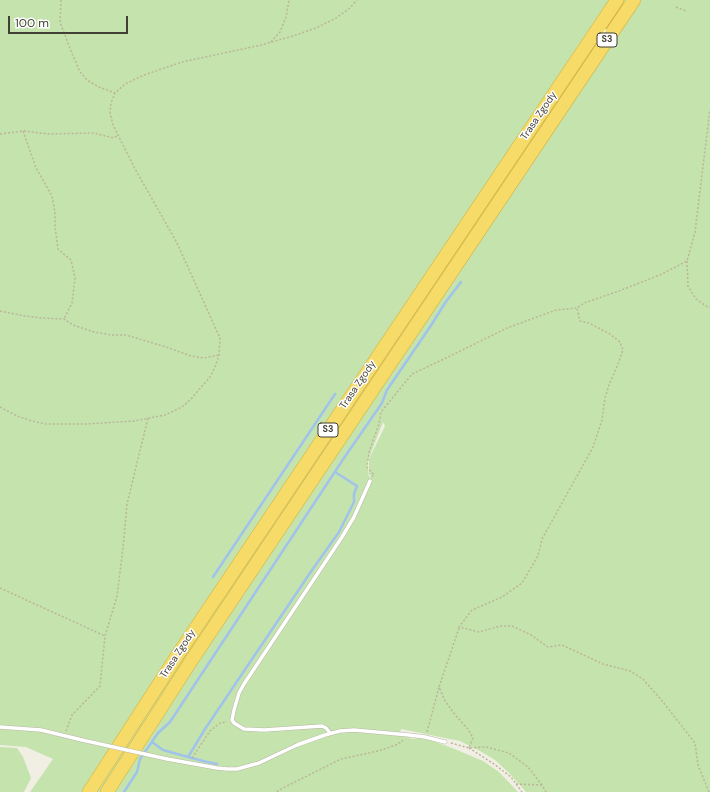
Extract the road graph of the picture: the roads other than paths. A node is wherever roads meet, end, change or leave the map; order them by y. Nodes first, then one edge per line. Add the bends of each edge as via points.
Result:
1 (618, 0) edge
2 (633, 1) edge
3 (608, 21) dead end
4 (612, 25) dead end
5 (606, 29) dead end
6 (602, 36) junction
7 (599, 43) dead end
8 (595, 50) dead end
9 (570, 70) junction
10 (582, 78) junction
11 (370, 481) road end
12 (0, 727) edge
13 (330, 733) junction
14 (445, 742) road end
15 (89, 792) edge
16 (107, 792) edge

1 - 3 lane
1 - 9 highway, Trasa Zgody / S3
2 - 4 lane
2 - 10 highway, Trasa Zgody / S3
5 - 6 lane
6 - 7 lane
6 - 9 lane
8 - 10 lane
9 - 15 highway, Trasa Zgody / S3 via 177,656
10 - 16 highway, Trasa Zgody / S3 via 191,661
11 - 13 lane via 342,537 244,684 232,720 238,726 250,730 322,726
12 - 13 lane, bridge via 41,730 167,759 227,769 259,763
13 - 14 lane via 354,730 404,734

